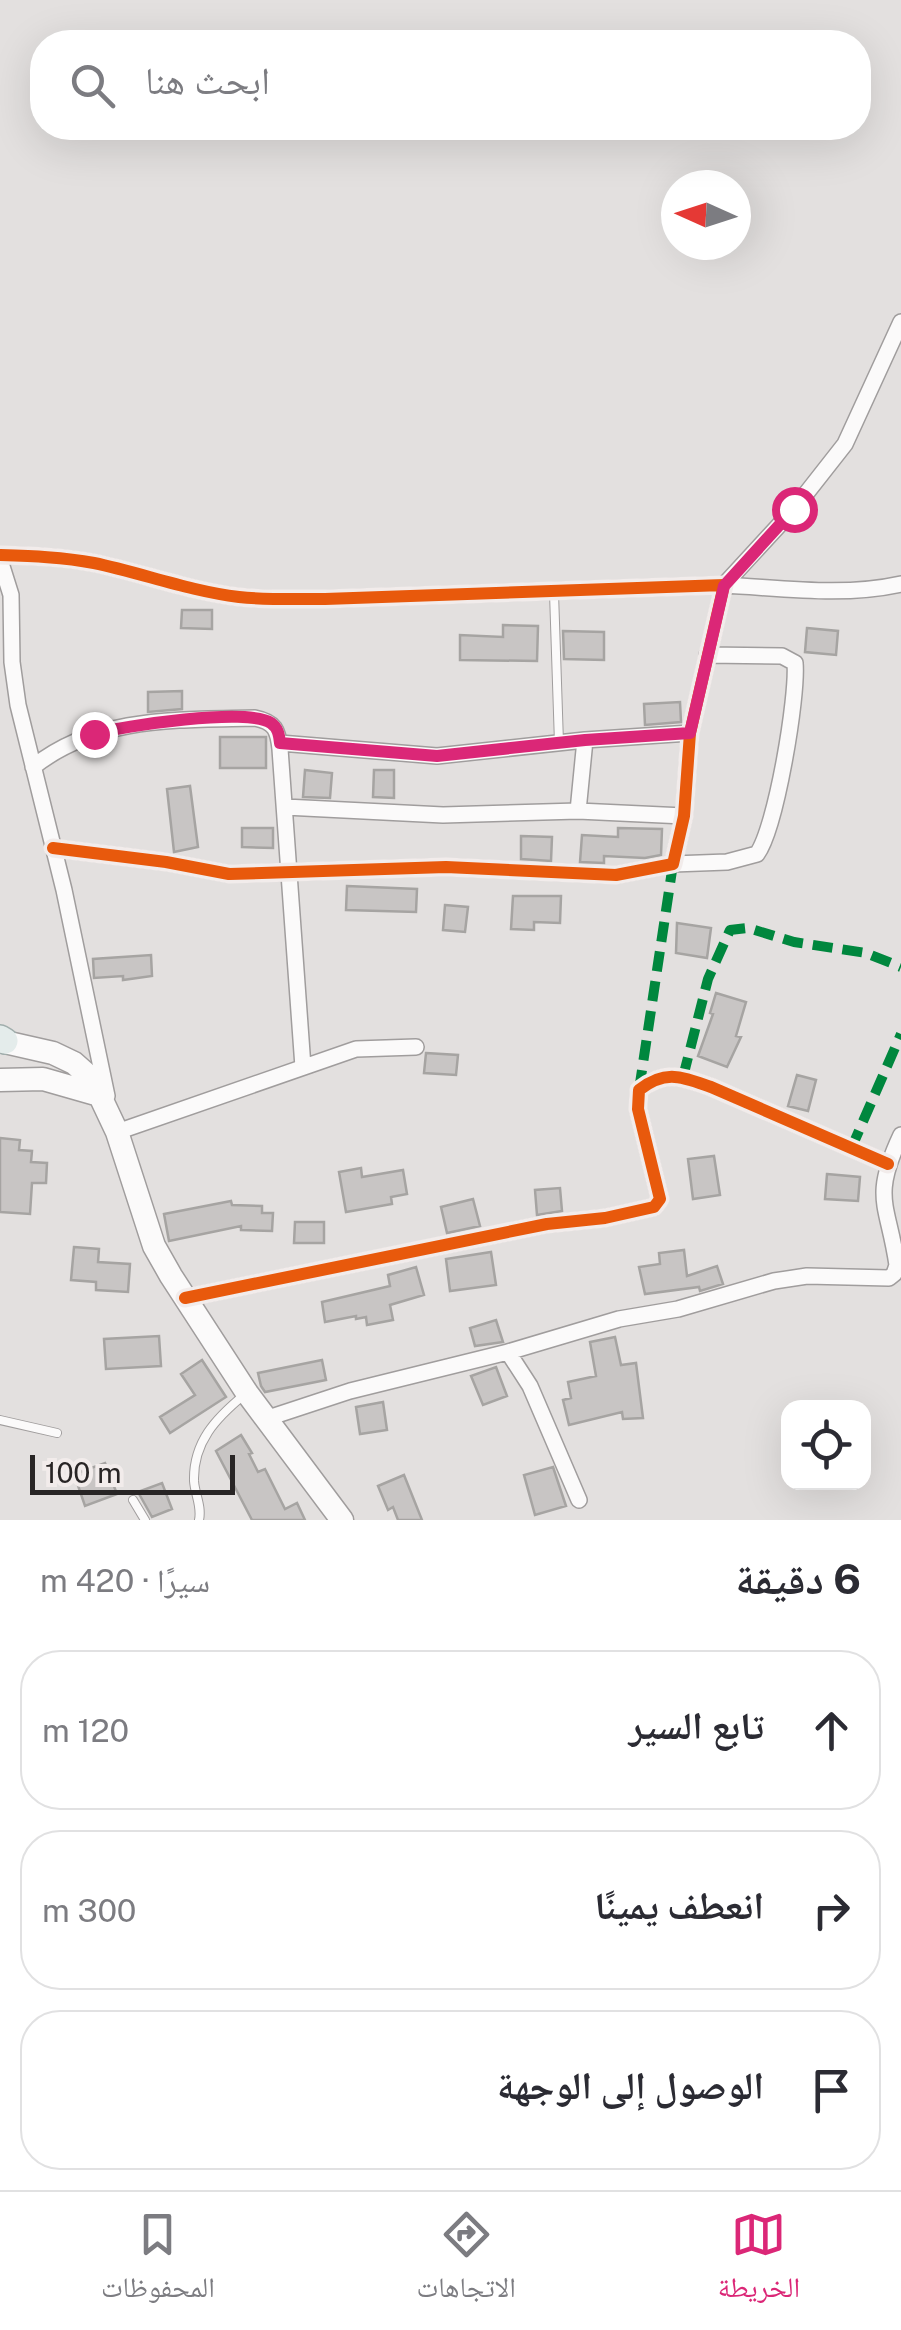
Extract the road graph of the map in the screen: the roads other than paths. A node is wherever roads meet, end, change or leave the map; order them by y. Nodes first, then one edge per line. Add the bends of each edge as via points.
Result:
1 (901, 322) edge
2 (0, 558) edge
3 (901, 584) edge
4 (724, 586) junction
5 (554, 589) junction
6 (707, 655) junction
7 (690, 733) junction
8 (585, 740) junction
9 (280, 743) junction
10 (559, 743) junction
11 (32, 767) junction
12 (285, 807) junction
13 (578, 811) junction
14 (684, 816) junction
15 (53, 848) junction
16 (673, 864) junction
17 (290, 872) junction
18 (2, 1040) edge
19 (416, 1047) dead end
20 (303, 1067) junction
21 (0, 1080) edge
22 (98, 1095) junction
23 (114, 1126) junction
24 (901, 1136) edge
25 (888, 1164) junction
26 (185, 1298) junction
27 (508, 1352) junction
28 (247, 1393) junction
29 (268, 1418) junction
30 (0, 1420) edge
31 (57, 1433) dead end
32 (133, 1500) dead end
33 (579, 1500) dead end
34 (145, 1520) edge
35 (200, 1520) edge
36 (342, 1520) edge

1 - 4 street via 846,444
2 - 5 street via 91,562 238,597 325,600
2 - 11 street via 11,594 12,662
3 - 4 street via 810,591
4 - 5 street
4 - 6 street
5 - 10 lane
6 - 7 street
6 - 16 street via 782,656 795,663 782,768 772,820 756,854
7 - 8 street
7 - 14 street
8 - 10 street
8 - 13 street
9 - 10 street via 437,756
9 - 11 street via 278,730 255,718 160,722 59,746
9 - 12 street
11 - 15 street
12 - 13 street via 443,815
12 - 17 street
13 - 14 street
14 - 16 street
15 - 17 street via 229,874
15 - 23 street
16 - 17 street via 616,875 446,867
17 - 20 street
18 - 22 main road via 74,1063
19 - 20 street via 356,1049
20 - 23 street
21 - 22 main road via 43,1079
22 - 23 main road
23 - 26 main road via 154,1246
24 - 25 street
25 - 26 street via 712,1087 666,1076 639,1090 660,1199 654,1208
25 - 27 street via 883,1207 896,1265 889,1278 774,1282
26 - 28 main road
27 - 29 street
27 - 33 street via 530,1386
28 - 29 main road
28 - 35 lane via 206,1431 194,1460
29 - 36 main road
30 - 31 lane
32 - 34 lane

